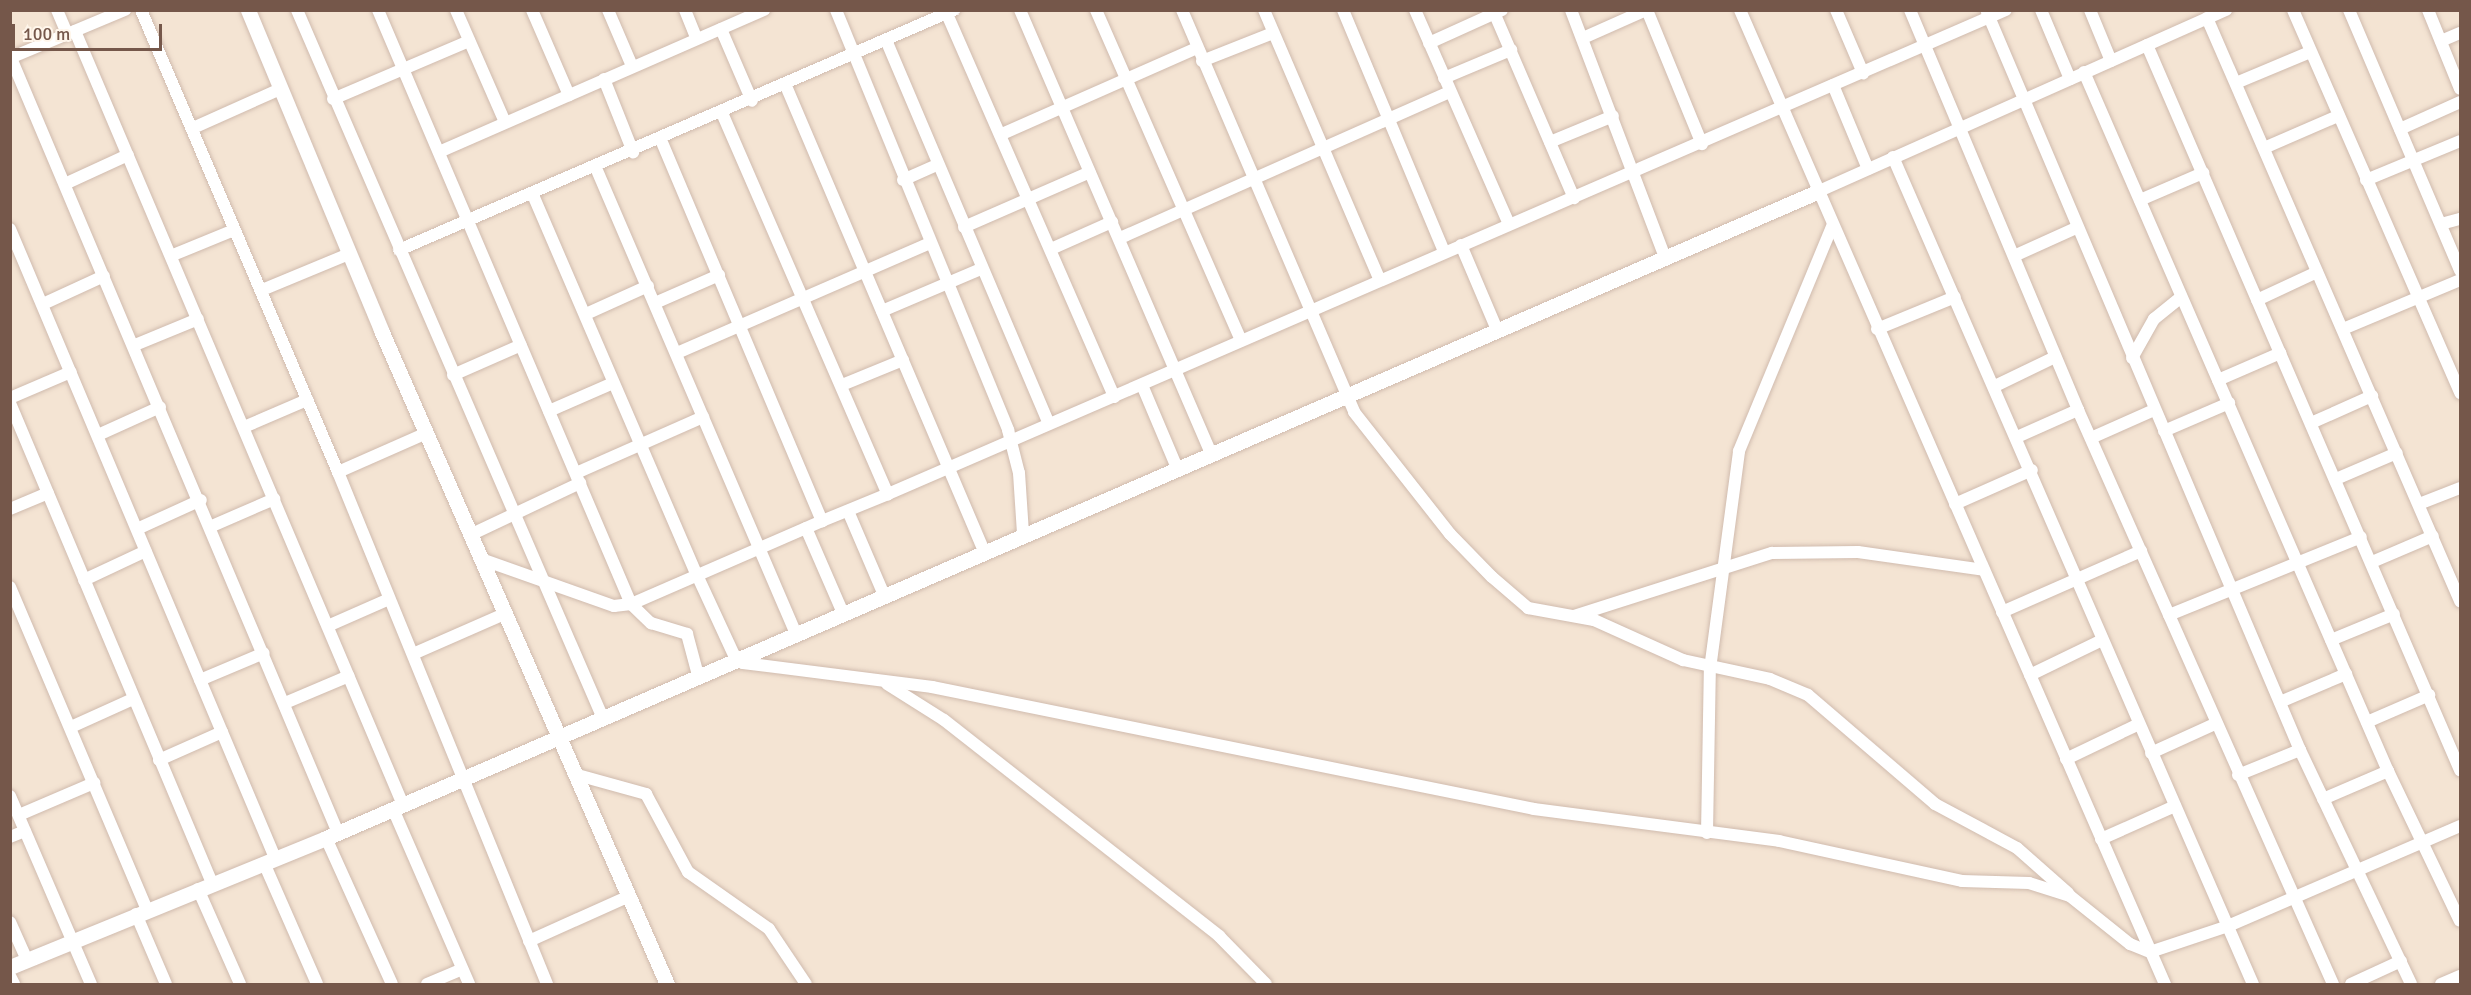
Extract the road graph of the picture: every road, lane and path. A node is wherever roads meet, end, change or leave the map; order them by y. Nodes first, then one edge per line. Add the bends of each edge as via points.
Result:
1 (57, 10) edge
2 (125, 10) edge
3 (141, 10) edge
4 (248, 10) edge
5 (297, 10) edge
6 (378, 10) edge
7 (456, 10) edge
8 (532, 10) edge
9 (608, 10) edge
10 (685, 10) edge
11 (836, 10) edge
12 (1020, 10) edge
13 (1096, 10) edge
14 (1182, 10) edge
15 (1263, 10) edge
16 (1343, 10) edge
17 (1415, 10) edge
18 (1571, 10) edge
19 (1647, 10) edge
20 (1740, 10) edge
21 (1836, 10) edge
22 (1910, 10) edge
23 (2006, 10) edge
24 (2041, 10) edge
25 (2090, 10) edge
26 (2226, 10) edge
27 (2293, 10) edge
28 (2349, 10) edge
29 (2428, 10) edge
30 (761, 11) edge
31 (950, 12) edge
32 (1497, 12) edge
33 (1988, 14) edge
34 (2208, 18) junction
35 (721, 29) junction
36 (71, 33) junction
37 (1273, 33) junction
38 (2460, 33) edge
39 (1583, 38) junction
40 (698, 39) junction
41 (886, 40) junction
42 (469, 41) junction
43 (2441, 41) junction
44 (1428, 43) junction
45 (2147, 45) junction
46 (1926, 46) junction
47 (1197, 48) junction
48 (1510, 50) junction
49 (2310, 52) junction
50 (852, 56) junction
51 (11, 58) edge
52 (1202, 61) junction
53 (2111, 61) junction
54 (632, 66) junction
55 (403, 69) junction
56 (2084, 72) junction
57 (1863, 73) junction
58 (1444, 78) junction
59 (604, 79) junction
60 (2070, 79) junction
61 (1127, 80) junction
62 (2236, 83) junction
63 (1833, 85) junction
64 (786, 86) junction
65 (280, 89) junction
66 (2460, 89) edge
67 (1450, 92) junction
68 (569, 95) junction
69 (333, 99) junction
70 (2024, 100) junction
71 (752, 101) junction
72 (2460, 102) edge
73 (1063, 108) junction
74 (1781, 108) junction
75 (722, 113) junction
76 (1613, 116) junction
77 (2338, 116) junction
78 (1389, 120) junction
79 (505, 122) junction
80 (193, 128) junction
81 (1960, 128) junction
82 (2400, 129) junction
83 (1002, 134) junction
84 (661, 140) junction
85 (2460, 141) edge
86 (1550, 142) junction
87 (1702, 144) junction
88 (2264, 148) junction
89 (1323, 149) junction
90 (439, 152) junction
91 (633, 152) junction
92 (128, 154) junction
93 (1893, 158) junction
94 (2413, 160) junction
95 (936, 165) junction
96 (596, 168) junction
97 (1868, 169) junction
98 (1090, 172) junction
99 (1635, 173) junction
100 (2203, 173) junction
101 (903, 180) junction
102 (2366, 180) junction
103 (1255, 181) junction
104 (67, 183) junction
105 (1817, 192) junction
106 (533, 195) junction
107 (1574, 198) junction
108 (1030, 199) junction
109 (2140, 200) junction
110 (1185, 212) junction
111 (2460, 219) edge
112 (470, 221) junction
113 (1112, 222) junction
114 (1509, 224) junction
115 (2441, 224) junction
116 (964, 227) junction
117 (1832, 227) junction
118 (2076, 228) junction
119 (10, 229) edge
120 (234, 230) junction
121 (1120, 238) junction
122 (930, 243) junction
123 (1461, 245) junction
124 (1051, 249) junction
125 (399, 250) junction
126 (1444, 252) junction
127 (349, 254) junction
128 (173, 255) junction
129 (2013, 256) junction
130 (1665, 258) junction
131 (981, 269) junction
132 (2460, 270) edge
133 (864, 272) junction
134 (2317, 272) junction
135 (719, 275) junction
136 (104, 276) junction
137 (1380, 280) junction
138 (2460, 280) edge
139 (947, 283) junction
140 (648, 286) junction
141 (262, 290) junction
142 (1955, 297) junction
143 (2418, 297) junction
144 (804, 298) junction
145 (2180, 298) junction
146 (2257, 300) junction
147 (655, 303) junction
148 (43, 304) junction
149 (1312, 308) junction
150 (882, 311) junction
151 (586, 314) junction
152 (198, 319) junction
153 (741, 326) junction
154 (1877, 329) junction
155 (2343, 329) junction
156 (1497, 330) junction
157 (1240, 341) junction
158 (135, 345) junction
159 (520, 345) junction
160 (676, 353) junction
161 (2280, 353) junction
162 (2055, 357) junction
163 (2133, 358) junction
164 (903, 360) junction
165 (1177, 370) junction
166 (71, 372) junction
167 (453, 375) junction
168 (2218, 380) junction
169 (613, 383) junction
170 (842, 385) junction
171 (1142, 385) junction
172 (1995, 386) junction
173 (2460, 393) edge
174 (1346, 394) junction
175 (2372, 396) junction
176 (1114, 397) junction
177 (10, 398) edge
178 (307, 400) junction
179 (10, 403) edge
180 (2229, 403) junction
181 (160, 407) junction
182 (2078, 410) junction
183 (2154, 410) junction
184 (549, 411) junction
185 (703, 417) junction
186 (2311, 423) junction
187 (1049, 424) junction
188 (244, 426) junction
189 (2164, 431) junction
190 (427, 433) junction
191 (98, 435) junction
192 (2017, 437) junction
193 (2091, 438) junction
194 (1012, 440) junction
195 (639, 444) junction
196 (1211, 453) junction
197 (2397, 453) junction
198 (948, 468) junction
199 (1177, 468) junction
200 (2032, 470) junction
201 (338, 472) junction
202 (578, 478) junction
203 (2336, 479) junction
204 (2460, 488) edge
205 (48, 493) junction
206 (888, 494) junction
207 (274, 499) junction
208 (201, 500) junction
209 (1955, 504) junction
210 (2419, 504) junction
211 (10, 509) edge
212 (848, 510) junction
213 (517, 513) junction
214 (822, 521) junction
215 (212, 526) junction
216 (806, 528) junction
217 (137, 529) junction
218 (1023, 534) junction
219 (471, 535) junction
220 (2433, 536) junction
221 (2361, 537) junction
222 (759, 548) junction
223 (146, 551) junction
224 (984, 551) junction
225 (2141, 551) junction
226 (481, 559) junction
227 (2372, 562) junction
228 (2297, 563) junction
229 (1722, 565) junction
230 (1984, 570) junction
231 (697, 575) junction
232 (2077, 579) junction
233 (84, 580) junction
234 (547, 582) junction
235 (2457, 586) edge
236 (10, 587) edge
237 (2232, 590) junction
238 (884, 595) junction
239 (389, 599) junction
240 (2460, 601) edge
241 (631, 604) junction
242 (15, 609) edge
243 (2002, 612) junction
244 (843, 613) junction
245 (504, 614) junction
246 (2394, 614) junction
247 (2169, 615) junction
248 (1574, 616) junction
249 (330, 625) junction
250 (796, 634) junction
251 (2102, 640) junction
252 (2331, 640) junction
253 (264, 652) junction
254 (413, 654) junction
255 (736, 658) junction
256 (1710, 669) junction
257 (2346, 674) junction
258 (698, 675) junction
259 (2030, 675) junction
260 (349, 676) junction
261 (200, 680) junction
262 (882, 681) junction
263 (2429, 695) junction
264 (133, 699) junction
265 (2280, 702) junction
266 (285, 703) junction
267 (602, 716) junction
268 (2367, 722) junction
269 (2139, 724) junction
270 (2215, 724) junction
271 (71, 727) junction
272 (222, 732) junction
273 (557, 736) junction
274 (2300, 750) junction
275 (2151, 753) junction
276 (2066, 759) junction
277 (159, 760) junction
278 (2460, 770) edge
279 (2388, 771) junction
280 (574, 774) junction
281 (2238, 776) junction
282 (463, 779) junction
283 (94, 783) junction
284 (10, 796) edge
285 (2323, 800) junction
286 (2175, 806) junction
287 (398, 807) junction
288 (19, 815) junction
289 (2460, 826) edge
290 (25, 831) junction
291 (1707, 833) junction
292 (332, 836) junction
293 (10, 837) edge
294 (2101, 839) junction
295 (2424, 842) junction
296 (269, 860) junction
297 (2357, 870) junction
298 (205, 886) junction
299 (629, 896) junction
300 (2070, 896) junction
301 (2293, 897) junction
302 (2456, 897) edge
303 (141, 912) junction
304 (2460, 921) edge
305 (10, 922) edge
306 (2228, 926) junction
307 (72, 941) junction
308 (529, 941) junction
309 (2150, 952) junction
310 (27, 960) junction
311 (2401, 961) junction
312 (10, 967) edge
313 (462, 969) junction
314 (10, 976) edge
315 (2460, 976) edge
316 (543, 983) edge
317 (14, 984) edge
318 (91, 984) edge
319 (166, 984) edge
320 (240, 984) edge
321 (317, 984) edge
322 (392, 984) edge
323 (427, 984) edge
324 (469, 984) edge
325 (667, 984) edge
326 (806, 984) edge
327 (1266, 984) edge
328 (2164, 984) edge
329 (2253, 984) edge
330 (2333, 984) edge
331 (2351, 984) edge
332 (2411, 984) edge
333 (2441, 984) edge

1 - 36 street
2 - 36 street
3 - 80 street
4 - 65 street
5 - 69 street
6 - 55 street
7 - 42 street
8 - 68 street
9 - 54 street
10 - 40 street
11 - 50 street
12 - 73 street
13 - 61 street
14 - 47 street
15 - 37 street
16 - 78 street
17 - 44 street
18 - 39 street
19 - 39 street
19 - 87 street
20 - 74 street
21 - 57 street
22 - 46 street
23 - 33 street
24 - 60 street
25 - 53 street
26 - 34 street
27 - 49 street
28 - 82 street
29 - 43 street
30 - 35 street
31 - 41 street
31 - 83 street
32 - 44 street
32 - 48 street
33 - 46 street
33 - 70 street
34 - 45 street
34 - 62 street
35 - 40 street
35 - 71 street
36 - 51 street
36 - 92 street
37 - 52 street
37 - 89 street
38 - 43 street
39 - 76 street
40 - 54 street
41 - 50 street
41 - 95 street
42 - 55 street
42 - 79 street
43 - 66 street
44 - 58 street
45 - 53 street
45 - 100 street
46 - 57 street
46 - 81 street
47 - 52 street
47 - 61 street
48 - 58 street
48 - 86 street
49 - 62 street
49 - 77 street
50 - 64 street
50 - 101 street
51 - 104 street
52 - 103 street
53 - 56 street
54 - 59 street
55 - 69 street
55 - 90 street
56 - 60 street
56 - 109 street
57 - 63 street
58 - 67 street
59 - 68 street
59 - 91 street
60 - 70 street
61 - 73 street
61 - 110 street
62 - 88 street
63 - 74 street
63 - 97 street
64 - 71 street
64 - 133 street
65 - 80 street
65 - 127 street
67 - 78 street
67 - 114 street
68 - 79 street
69 - 125 street
70 - 81 street
70 - 118 street
71 - 75 street
72 - 82 street
73 - 83 street
73 - 98 street
74 - 87 street
74 - 105 street
75 - 84 street
75 - 144 street
76 - 86 street
76 - 99 street
77 - 88 street
77 - 102 street
78 - 89 street
78 - 126 street
79 - 90 street
80 - 120 street
81 - 93 street
81 - 129 street
82 - 94 street
83 - 108 street
84 - 91 street
84 - 135 street
85 - 94 street
86 - 107 street
87 - 99 street
88 - 134 street
89 - 103 street
89 - 137 street
90 - 112 street
91 - 96 street
92 - 104 street
92 - 128 street
93 - 97 street
93 - 142 street
94 - 102 street
94 - 115 street
95 - 101 street
95 - 116 street
96 - 106 street
96 - 140 street
97 - 105 street
98 - 108 street
98 - 113 street
99 - 107 street
99 - 130 street
100 - 109 street
100 - 146 street
101 - 122 street
102 - 143 street
103 - 110 street
103 - 149 street
104 - 136 street
105 - 117 street
105 - 130 street
106 - 112 street
106 - 151 street
107 - 114 street
108 - 116 street
108 - 124 street
109 - 145 street
110 - 121 street
110 - 157 street
111 - 115 street
112 - 125 street
112 - 159 street
113 - 121 street
113 - 124 street
114 - 123 street
115 - 132 street
116 - 131 street
117 - 154 street
117 - 229 street via 1744,435
118 - 129 street
118 - 163 street
119 - 148 street
120 - 128 street
120 - 141 street
121 - 165 street
122 - 133 street
122 - 139 street
123 - 126 street
123 - 156 street
124 - 176 street
125 - 167 street
126 - 137 street
127 - 141 street
127 - 190 street
128 - 152 street
129 - 162 street
130 - 156 street
131 - 139 street
131 - 187 street
133 - 144 street
133 - 150 street
134 - 146 street
134 - 155 street
135 - 147 street
135 - 153 street
136 - 148 street
136 - 158 street
137 - 149 street
138 - 143 street
139 - 150 street
139 - 194 street
140 - 147 street
140 - 151 street
141 - 178 street
142 - 154 street
142 - 172 street
143 - 155 street
143 - 173 street
144 - 153 street
144 - 170 street
145 - 163 street via 2154,319
145 - 168 street
146 - 161 street
147 - 160 street
148 - 166 street
149 - 157 street
149 - 174 street
150 - 164 street
151 - 169 street
152 - 158 street
152 - 188 street
153 - 160 street
153 - 214 street
154 - 209 street
155 - 175 street
156 - 174 street
157 - 165 street
158 - 181 street
159 - 167 street
159 - 184 street
160 - 185 street
161 - 168 street
161 - 186 street
162 - 172 street
162 - 182 street
163 - 183 street
164 - 170 street
164 - 198 street
165 - 171 street
165 - 196 street
166 - 177 street
166 - 191 street
167 - 213 street
168 - 180 street
169 - 184 street
169 - 195 street
170 - 206 street
171 - 176 street
171 - 199 street
172 - 192 street
174 - 196 street
174 - 248 street via 1398,471 1492,577 1528,608
175 - 186 street
175 - 197 street
176 - 187 street
178 - 188 street
178 - 201 street
179 - 205 street
180 - 189 street
180 - 228 street
181 - 191 street
181 - 208 street
182 - 192 street
182 - 193 street
183 - 189 street
183 - 193 street
184 - 202 street
185 - 195 street
185 - 222 street
186 - 203 street
187 - 194 street
188 - 207 street
189 - 237 street
190 - 201 street
190 - 219 street
191 - 217 street
192 - 200 street
193 - 225 street
194 - 198 street
194 - 218 street
195 - 202 street
195 - 231 street
196 - 199 street
197 - 203 street
197 - 210 street
198 - 206 street
198 - 224 street
199 - 218 street
200 - 209 street
200 - 232 street
201 - 239 street
202 - 213 street
202 - 241 street
203 - 221 street
204 - 210 street
205 - 211 street
205 - 233 street
206 - 212 street
207 - 215 street
207 - 249 street
208 - 215 street
208 - 217 street
209 - 230 street
210 - 220 street
212 - 214 street
212 - 238 street
213 - 219 street
213 - 234 street
214 - 216 street
215 - 253 street
216 - 222 street
216 - 244 street
217 - 223 street
218 - 224 street
219 - 226 street
220 - 227 street
220 - 235 street
221 - 227 street
221 - 228 street
222 - 231 street
222 - 250 street
223 - 233 street
223 - 261 street
224 - 238 street
225 - 232 street
225 - 247 street
226 - 234 street
226 - 245 street
227 - 246 street
228 - 237 street
228 - 252 street
229 - 230 street via 1773,553 1858,552
229 - 248 street
229 - 256 street
230 - 243 street
231 - 241 street
231 - 255 street
232 - 243 street
232 - 251 street
233 - 264 street
234 - 241 street via 614,606
234 - 267 street
235 - 240 street
236 - 242 street
237 - 247 street
237 - 265 street
238 - 244 street
239 - 249 street
239 - 254 street
241 - 258 street via 651,623 687,634
242 - 271 street
243 - 259 street
244 - 250 street
245 - 254 street
245 - 273 street
246 - 252 street
246 - 263 street
247 - 270 street
248 - 256 street via 1614,627
249 - 260 street
250 - 255 street
251 - 259 street
251 - 269 street
252 - 257 street
253 - 261 street
253 - 266 street
254 - 282 street
255 - 258 street
255 - 262 street
256 - 291 street
256 - 300 street via 1770,679 1808,695 1935,804 2017,849
257 - 265 street
257 - 268 street
258 - 267 street
259 - 276 street
260 - 266 street
260 - 287 street
261 - 272 street
262 - 291 street via 1534,809
262 - 327 street via 944,720 1219,936
263 - 268 street
263 - 278 street
264 - 271 street
264 - 277 street
265 - 274 street
266 - 292 street
267 - 273 street
268 - 279 street
269 - 275 street
269 - 276 street
270 - 275 street
270 - 281 street
271 - 283 street
272 - 277 street
272 - 296 street
273 - 280 street
273 - 282 street
274 - 281 street
274 - 285 street
275 - 286 street
276 - 294 street
277 - 298 street
279 - 285 street
279 - 295 street
280 - 299 street
280 - 326 street via 646,794 688,872 765,924
281 - 301 street
282 - 287 street
282 - 308 street
283 - 288 street
283 - 303 street
284 - 288 street
285 - 297 street
286 - 294 street
286 - 306 street
287 - 292 street
287 - 313 street
288 - 290 street
289 - 295 street
290 - 293 street
290 - 307 street
291 - 300 street via 1779,841 1962,881 2029,883
292 - 296 street
292 - 322 street
294 - 309 street
295 - 297 street
295 - 302 street
296 - 298 street
296 - 321 street
297 - 301 street
297 - 311 street
298 - 303 street
298 - 320 street
299 - 308 street
299 - 325 street
300 - 309 street via 2124,940
301 - 306 street
301 - 330 street
302 - 304 street
303 - 307 street
303 - 319 street
305 - 310 street
306 - 309 street
306 - 329 street
307 - 310 street
307 - 318 street
308 - 316 street
309 - 328 street
310 - 312 street
311 - 331 street
311 - 332 street
313 - 323 street
313 - 324 street
314 - 317 street
315 - 333 street

